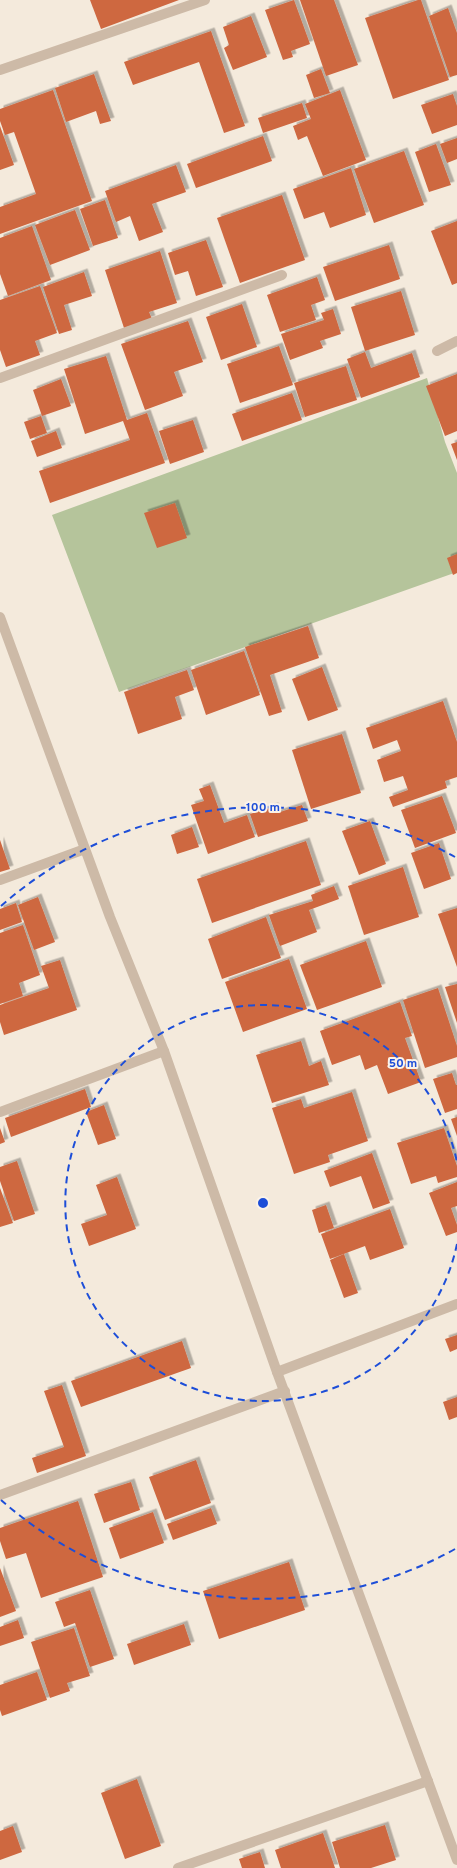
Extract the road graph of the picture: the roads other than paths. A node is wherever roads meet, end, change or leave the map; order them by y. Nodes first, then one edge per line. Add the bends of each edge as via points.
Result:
1 (205, 0) edge
2 (0, 70) edge
3 (282, 276) dead end
4 (457, 341) edge
5 (437, 351) dead end
6 (0, 378) edge
7 (0, 617) edge
8 (85, 849) junction
9 (0, 880) edge
10 (164, 1051) junction
11 (0, 1112) edge
12 (457, 1304) edge
13 (278, 1372) junction
14 (285, 1391) junction
15 (0, 1494) edge
16 (428, 1781) junction
17 (457, 1860) edge
18 (178, 1868) edge

1 - 2 street
3 - 6 street
4 - 5 street
7 - 8 street
8 - 9 street
8 - 10 street
10 - 11 street
10 - 13 street
12 - 13 street
13 - 14 street
14 - 15 street
14 - 16 street
16 - 17 street
16 - 18 street

